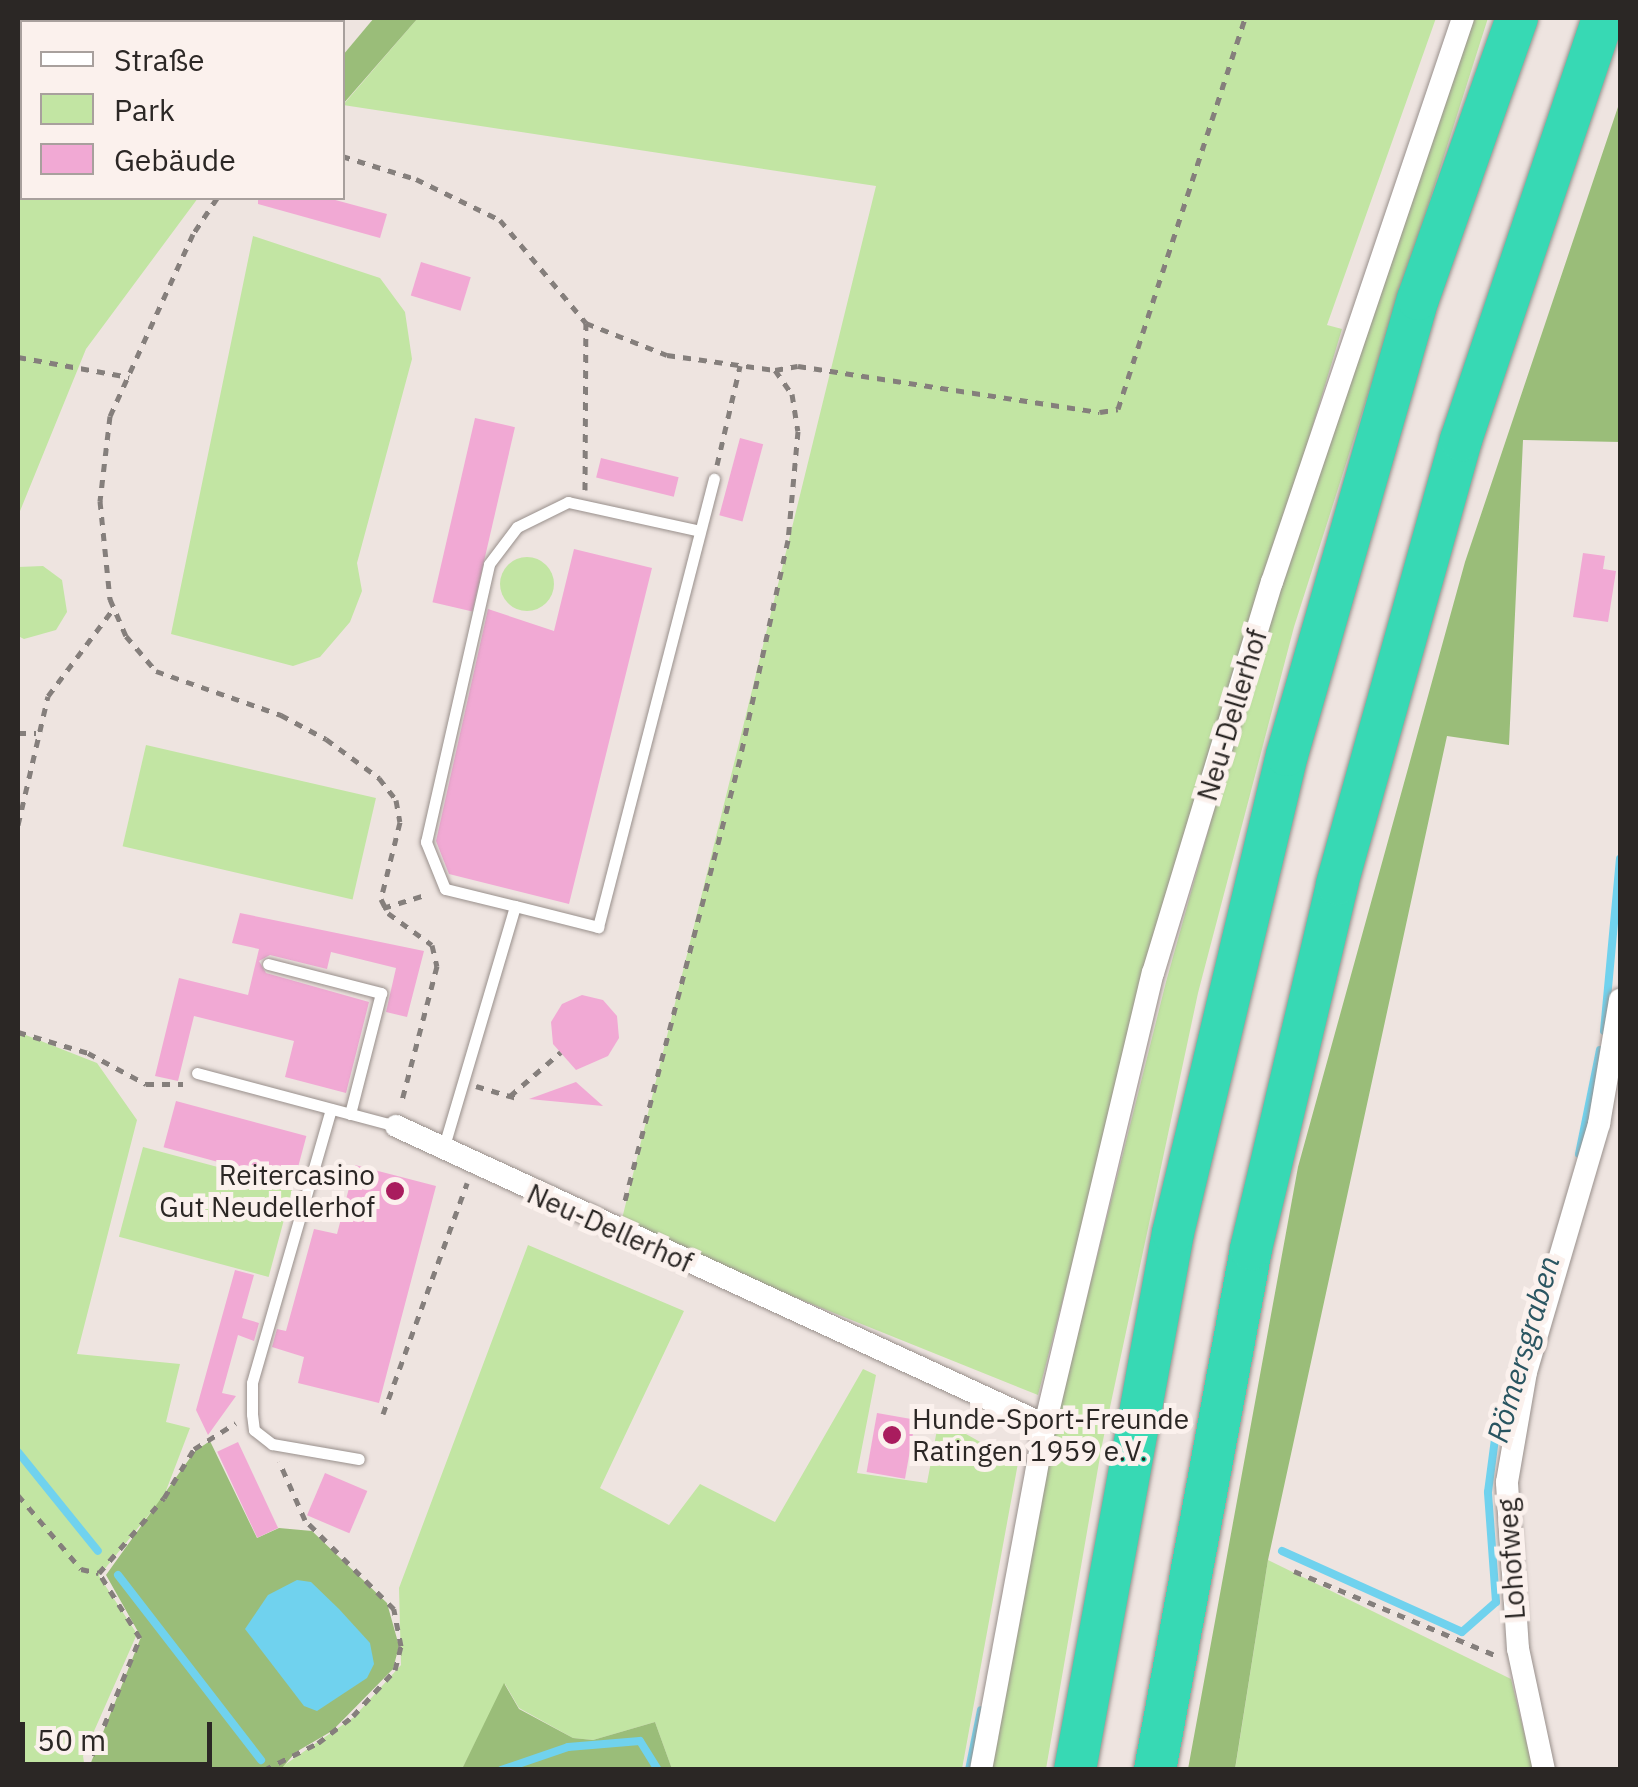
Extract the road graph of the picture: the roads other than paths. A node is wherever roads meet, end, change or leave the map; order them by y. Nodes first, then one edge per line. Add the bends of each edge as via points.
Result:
1 (1463, 18) edge
2 (1517, 18) edge
3 (1602, 18) edge
4 (714, 479) road end
5 (700, 531) junction
6 (515, 906) junction
7 (268, 964) dead end
8 (1620, 1000) edge
9 (197, 1073) road end
10 (332, 1109) junction
11 (350, 1114) junction
12 (396, 1126) joint
13 (444, 1146) junction
14 (1045, 1425) junction
15 (359, 1459) dead end
16 (981, 1770) edge
17 (1075, 1770) edge
18 (1155, 1770) edge
19 (1544, 1770) edge

1 - 14 street, Neu-Dellerhof via 1272,582 1154,973
2 - 17 highway via 1418,299 1268,828 1172,1233
3 - 18 highway via 1460,440 1336,884 1251,1250
4 - 5 lane
5 - 6 lane via 598,927
5 - 6 lane via 568,502 517,527 488,564 426,842 445,888
6 - 13 lane
7 - 11 lane via 380,992
8 - 19 street, Lohofweg via 1599,1124 1510,1448 1506,1521 1518,1650
9 - 10 lane
10 - 11 lane
10 - 15 lane via 252,1383 252,1414 254,1430 272,1444
11 - 12 lane
12 - 13 street, Neu-Dellerhof
13 - 14 street, Neu-Dellerhof via 472,1166
14 - 16 street, Neu-Dellerhof

